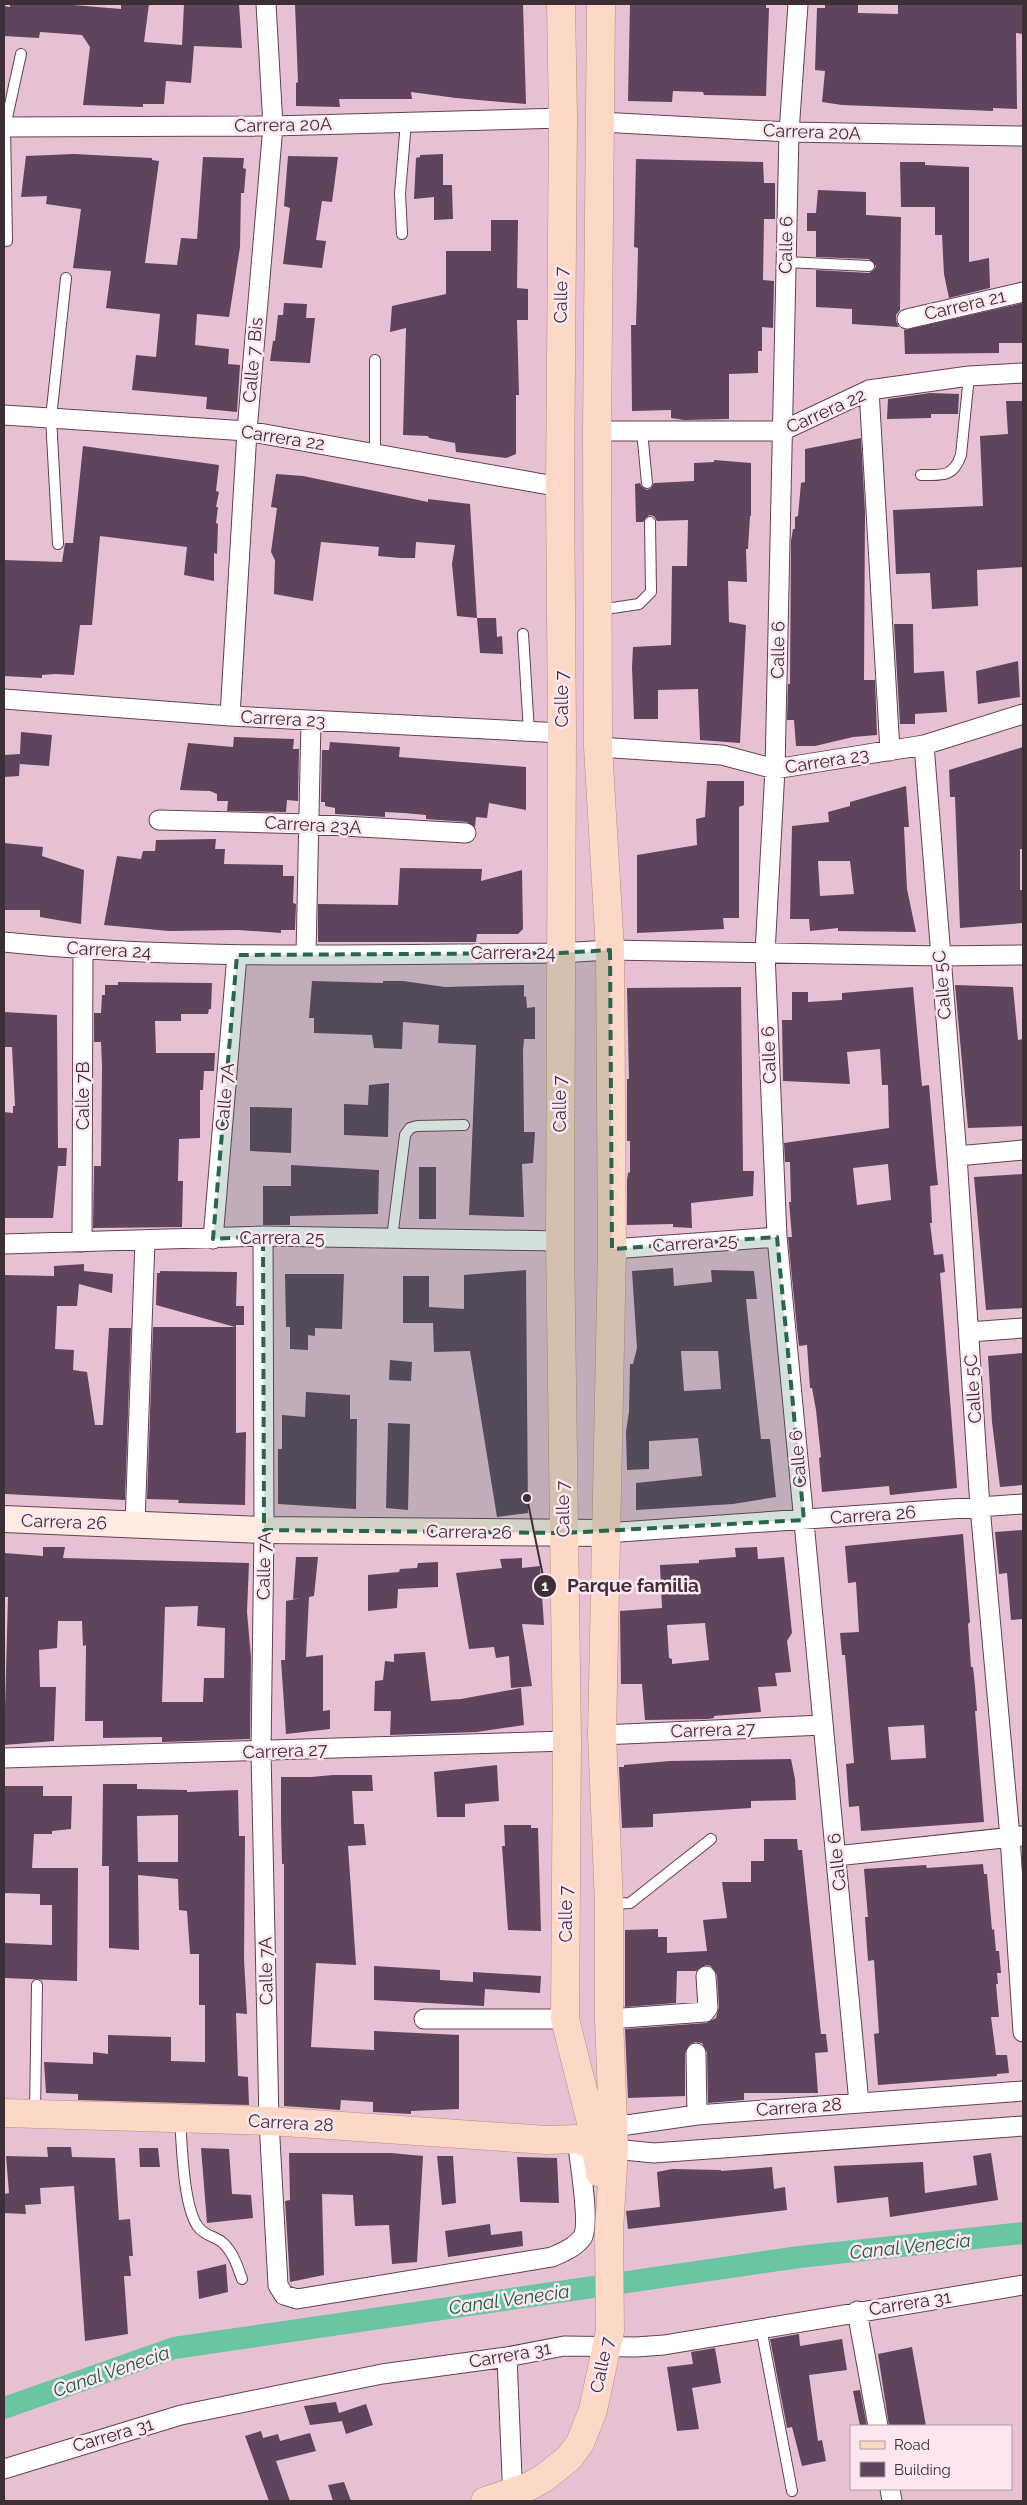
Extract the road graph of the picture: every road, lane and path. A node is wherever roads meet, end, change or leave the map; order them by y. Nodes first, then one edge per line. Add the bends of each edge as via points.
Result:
1 (266, 4) edge
2 (561, 4) edge
3 (601, 4) edge
4 (798, 4) edge
5 (21, 54) dead end
6 (563, 118) junction
7 (406, 122) junction
8 (600, 122) junction
9 (273, 126) junction
10 (5, 127) edge
11 (789, 132) junction
12 (1023, 136) edge
13 (402, 234) dead end
14 (7, 241) dead end
15 (786, 262) junction
16 (869, 266) dead end
17 (66, 278) dead end
18 (1023, 292) edge
19 (907, 319) dead end
20 (375, 360) dead end
21 (1023, 373) edge
22 (969, 376) junction
23 (869, 390) junction
24 (4, 415) edge
25 (51, 418) junction
26 (247, 431) junction
27 (597, 431) junction
28 (642, 431) junction
29 (782, 431) junction
30 (376, 454) junction
31 (921, 476) dead end
32 (647, 483) dead end
33 (560, 487) junction
34 (650, 522) dead end
35 (58, 544) dead end
36 (598, 610) junction
37 (523, 634) dead end
38 (4, 699) edge
39 (1023, 714) edge
40 (230, 716) junction
41 (311, 721) junction
42 (529, 732) junction
43 (562, 733) junction
44 (924, 745) junction
45 (598, 748) junction
46 (890, 751) junction
47 (775, 769) junction
48 (159, 820) dead end
49 (308, 824) junction
50 (466, 833) dead end
51 (4, 942) edge
52 (83, 950) junction
53 (610, 950) junction
54 (765, 953) junction
55 (306, 954) junction
56 (559, 954) junction
57 (237, 955) junction
58 (1023, 955) edge
59 (940, 956) junction
60 (464, 1125) dead end
61 (1023, 1150) edge
62 (956, 1156) junction
63 (263, 1236) junction
64 (777, 1237) junction
65 (392, 1238) junction
66 (214, 1239) junction
67 (145, 1240) junction
68 (560, 1241) junction
69 (82, 1242) junction
70 (4, 1244) edge
71 (612, 1249) junction
72 (1023, 1328) edge
73 (969, 1332) junction
74 (1023, 1504) edge
75 (980, 1507) junction
76 (4, 1519) edge
77 (804, 1520) junction
78 (135, 1525) junction
79 (264, 1530) junction
80 (605, 1533) junction
81 (563, 1534) junction
82 (823, 1725) junction
83 (602, 1735) junction
84 (567, 1742) junction
85 (261, 1752) junction
86 (4, 1758) edge
87 (1017, 1837) edge
88 (711, 1838) dead end
89 (836, 1856) junction
90 (609, 1904) junction
91 (706, 1976) dead end
92 (37, 1985) dead end
93 (609, 2018) junction
94 (424, 2019) dead end
95 (565, 2019) junction
96 (1023, 2032) edge
97 (696, 2053) dead end
98 (1023, 2091) edge
99 (859, 2103) junction
100 (4, 2113) edge
101 (36, 2113) junction
102 (697, 2115) junction
103 (180, 2118) junction
104 (269, 2122) junction
105 (1023, 2126) edge
106 (599, 2138) junction
107 (602, 2238) junction
108 (242, 2279) dead end
109 (1023, 2285) edge
110 (857, 2311) junction
111 (761, 2328) junction
112 (608, 2339) junction
113 (507, 2357) junction
114 (878, 2425) edge
115 (4, 2469) edge
116 (792, 2491) dead end
117 (512, 2497) edge
118 (485, 2501) edge

1 - 9 street, Calle 7 Bis
2 - 6 main road, Calle 7
3 - 8 main road, Calle 7
4 - 11 street, Calle 6
5 - 10 lane
6 - 7 street, Carrera 20A
6 - 33 main road, Calle 7
7 - 9 street, Carrera 20A
7 - 13 lane via 400,193
8 - 11 street, Carrera 20A
8 - 27 main road, Calle 7
9 - 10 street, Carrera 20A
9 - 26 street, Calle 7 Bis
10 - 14 lane
11 - 12 street, Carrera 20A
11 - 15 street, Calle 6
15 - 16 lane
15 - 29 street, Calle 6
17 - 25 lane
18 - 19 street, Carrera 21
20 - 30 lane
21 - 22 street, Carrera 22
22 - 23 street, Carrera 22
22 - 31 lane via 957,468 944,476
23 - 29 street, Carrera 22
23 - 46 street
24 - 25 street, Carrera 22
25 - 26 street, Carrera 22
25 - 35 lane
26 - 30 street, Carrera 22
26 - 40 street, Calle 7 Bis
27 - 28 street, Carrera 22
27 - 36 main road, Calle 7
28 - 29 street, Carrera 22
28 - 32 lane
29 - 47 street, Calle 6
30 - 33 street, Carrera 22
33 - 43 main road, Calle 7
34 - 36 lane via 651,592 639,604
36 - 45 main road, Calle 7
37 - 42 lane
38 - 40 street, Carrera 23
39 - 44 street, Carrera 23
40 - 41 street, Carrera 23
41 - 42 street, Carrera 23
41 - 49 street
42 - 43 street, Carrera 23
43 - 56 main road, Calle 7
44 - 46 street, Carrera 23
44 - 59 street, Calle 5C
45 - 47 street, Carrera 23 via 722,755
45 - 53 main road, Calle 7
46 - 47 street, Carrera 23
47 - 54 street, Calle 6
48 - 49 street, Carrera 23A
49 - 50 street, Carrera 23A
49 - 55 street
51 - 52 street, Carrera 24
52 - 57 street, Carrera 24
52 - 69 street, Calle 7B
53 - 54 street, Carrera 24
53 - 56 street, Carrera 24
53 - 71 main road, Calle 7
54 - 59 street, Carrera 24
54 - 64 street, Calle 6
55 - 56 street, Carrera 24
55 - 57 street, Carrera 24
56 - 68 main road, Calle 7
57 - 66 street, Calle 7A
58 - 59 street, Carrera 24
59 - 62 street, Calle 5C
60 - 65 lane via 417,1126 410,1128 405,1135
61 - 62 street
62 - 73 street, Calle 5C
63 - 65 street, Carrera 25
63 - 66 street, Carrera 25
63 - 79 street, Calle 7A
64 - 71 street, Carrera 25
64 - 77 street, Calle 6
65 - 68 street, Carrera 25
66 - 67 street, Carrera 25
67 - 69 street, Carrera 25
67 - 78 street
68 - 81 main road, Calle 7
69 - 70 street, Carrera 25
71 - 80 main road, Calle 7
72 - 73 street
73 - 75 street, Calle 5C
74 - 75 street, Carrera 26
75 - 77 street, Carrera 26
75 - 87 street, Calle 5C
76 - 78 street, Carrera 26
77 - 80 street, Carrera 26
77 - 82 street, Calle 6
78 - 79 street, Carrera 26
79 - 81 street, Carrera 26
79 - 85 street, Calle 7A
80 - 81 street, Carrera 26
80 - 83 main road, Calle 7
81 - 84 main road, Calle 7
82 - 83 street, Carrera 27
82 - 89 street, Calle 6
83 - 90 main road, Calle 7
84 - 85 street, Carrera 27
84 - 95 main road, Calle 7
85 - 86 street, Carrera 27
85 - 104 street, Calle 7A
87 - 89 street
87 - 96 street, Calle 5C
88 - 90 lane via 630,1903
89 - 99 street, Calle 6
90 - 93 main road, Calle 7
91 - 93 street via 706,2012
92 - 101 lane
93 - 106 main road, Calle 7
94 - 95 street
95 - 106 main road, Calle 7
97 - 102 street
98 - 99 street, Carrera 28
99 - 102 street, Carrera 28
100 - 101 main road, Carrera 28
101 - 103 main road, Carrera 28
102 - 106 street, Carrera 28
103 - 104 main road, Carrera 28
103 - 108 lane via 190,2211 199,2228 222,2242 233,2255
104 - 106 main road, Carrera 28 via 546,2140
104 - 107 street, Calle 7A via 278,2285 284,2295 297,2299 552,2257
105 - 106 street, Carrera 28 via 654,2153
106 - 107 street
106 - 107 main road, Calle 7 via 610,2200
107 - 112 main road, Calle 7
109 - 110 street, Carrera 31
110 - 111 street, Carrera 31
110 - 114 street
111 - 112 street, Carrera 31 via 664,2345
111 - 116 lane
112 - 113 street, Carrera 31
112 - 117 main road, Calle 7 via 593,2410 580,2443 556,2470
113 - 115 street, Carrera 31 via 382,2374 200,2411 93,2440
113 - 117 street
117 - 118 main road, Calle 7

